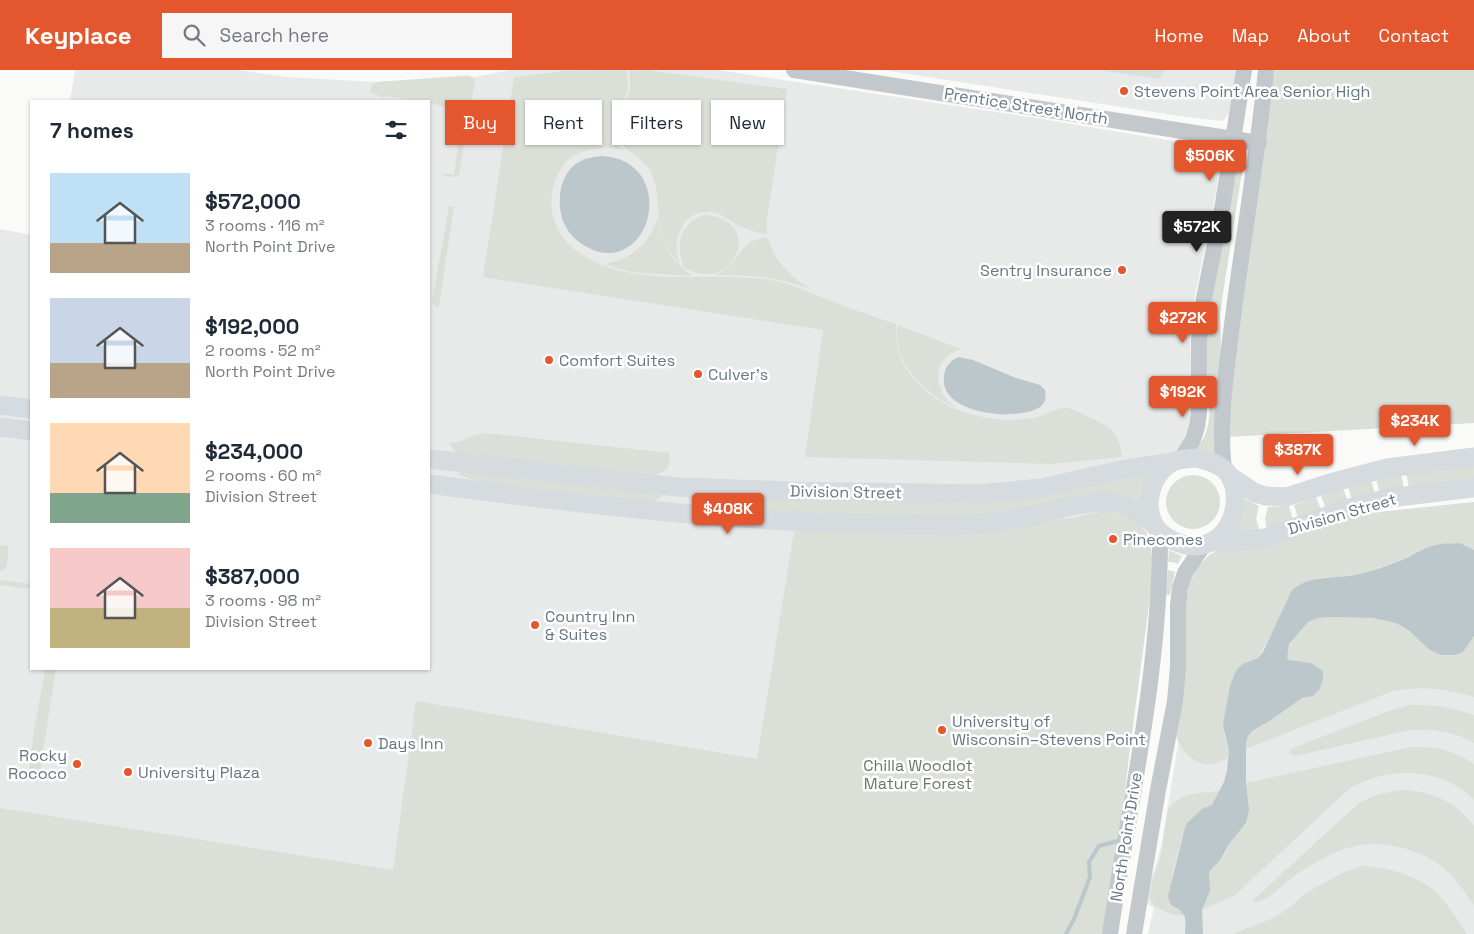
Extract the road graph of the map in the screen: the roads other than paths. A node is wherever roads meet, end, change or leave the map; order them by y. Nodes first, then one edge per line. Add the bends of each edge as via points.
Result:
1 (794, 70) edge
2 (1244, 70) edge
3 (1266, 70) edge
4 (1234, 139) junction
5 (1258, 143) junction
6 (0, 405) edge
7 (30, 409) edge
8 (0, 426) edge
9 (30, 431) edge
10 (1474, 457) edge
11 (430, 459) edge
12 (1176, 461) junction
13 (1228, 473) junction
14 (430, 484) edge
15 (1474, 488) edge
16 (1156, 527) junction
17 (1207, 544) junction
18 (1110, 934) edge
19 (1134, 934) edge

1 - 4 street, Prentice Street North
2 - 4 street
3 - 5 street
4 - 5 street, Prentice Street North
4 - 12 street via 1202,309 1197,427 1193,440
5 - 13 street via 1224,381 1222,435
6 - 7 main road
8 - 9 main road
10 - 13 main road, Division Street via 1387,468 1286,497 1255,493
11 - 12 main road, Division Street via 677,487 979,494 1041,488
12 - 13 main road via 1202,460 1218,465
12 - 16 main road via 1162,469 1152,488 1150,508
13 - 17 main road via 1235,494 1234,516 1223,533
14 - 16 main road, Division Street via 718,518 829,523 990,523 1110,502 1141,514
15 - 17 main road, Division Street via 1389,498 1266,538
16 - 17 main road via 1170,539 1185,545
16 - 18 street, North Point Drive via 1160,578 1153,664
17 - 19 street, North Point Drive via 1185,572 1180,588 1175,701

